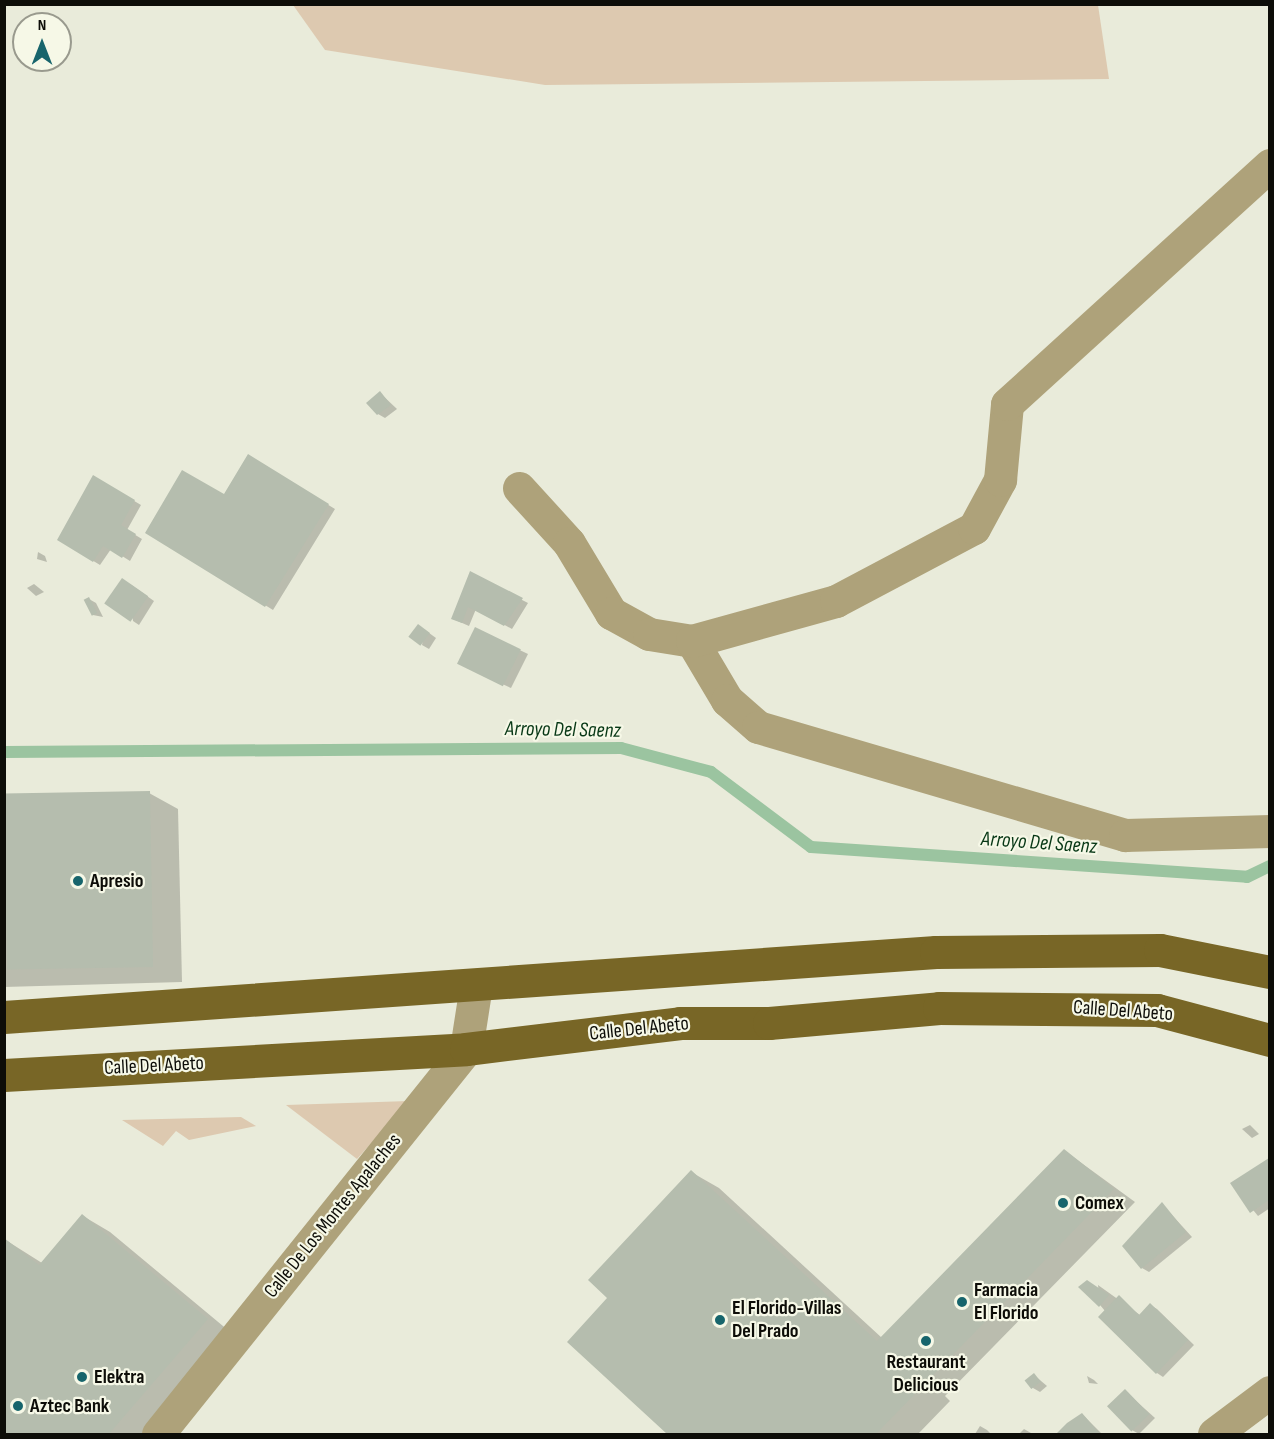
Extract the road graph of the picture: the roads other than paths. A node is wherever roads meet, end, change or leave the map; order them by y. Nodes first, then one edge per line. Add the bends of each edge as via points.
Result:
1 (1269, 165) edge
2 (519, 488) dead end
3 (692, 640) junction
4 (1269, 831) edge
5 (1269, 972) edge
6 (476, 985) junction
7 (4, 1017) edge
8 (1269, 1040) edge
9 (466, 1049) junction
10 (4, 1075) edge
11 (1269, 1392) edge
12 (158, 1434) edge
13 (1214, 1434) edge

1 - 3 street via 1012,398 1003,431 1000,480 974,528 836,601
2 - 3 street via 569,543 611,613 649,634
3 - 4 street via 727,700 758,727 1125,835
5 - 6 main road via 1160,950 936,952
6 - 7 main road
6 - 9 street, Calle De Los Montes Apalaches
8 - 9 main road, Calle Del Abeto via 1157,1010 1076,1006 680,1023
9 - 10 main road, Calle Del Abeto
9 - 12 street, Calle De Los Montes Apalaches
11 - 13 street

